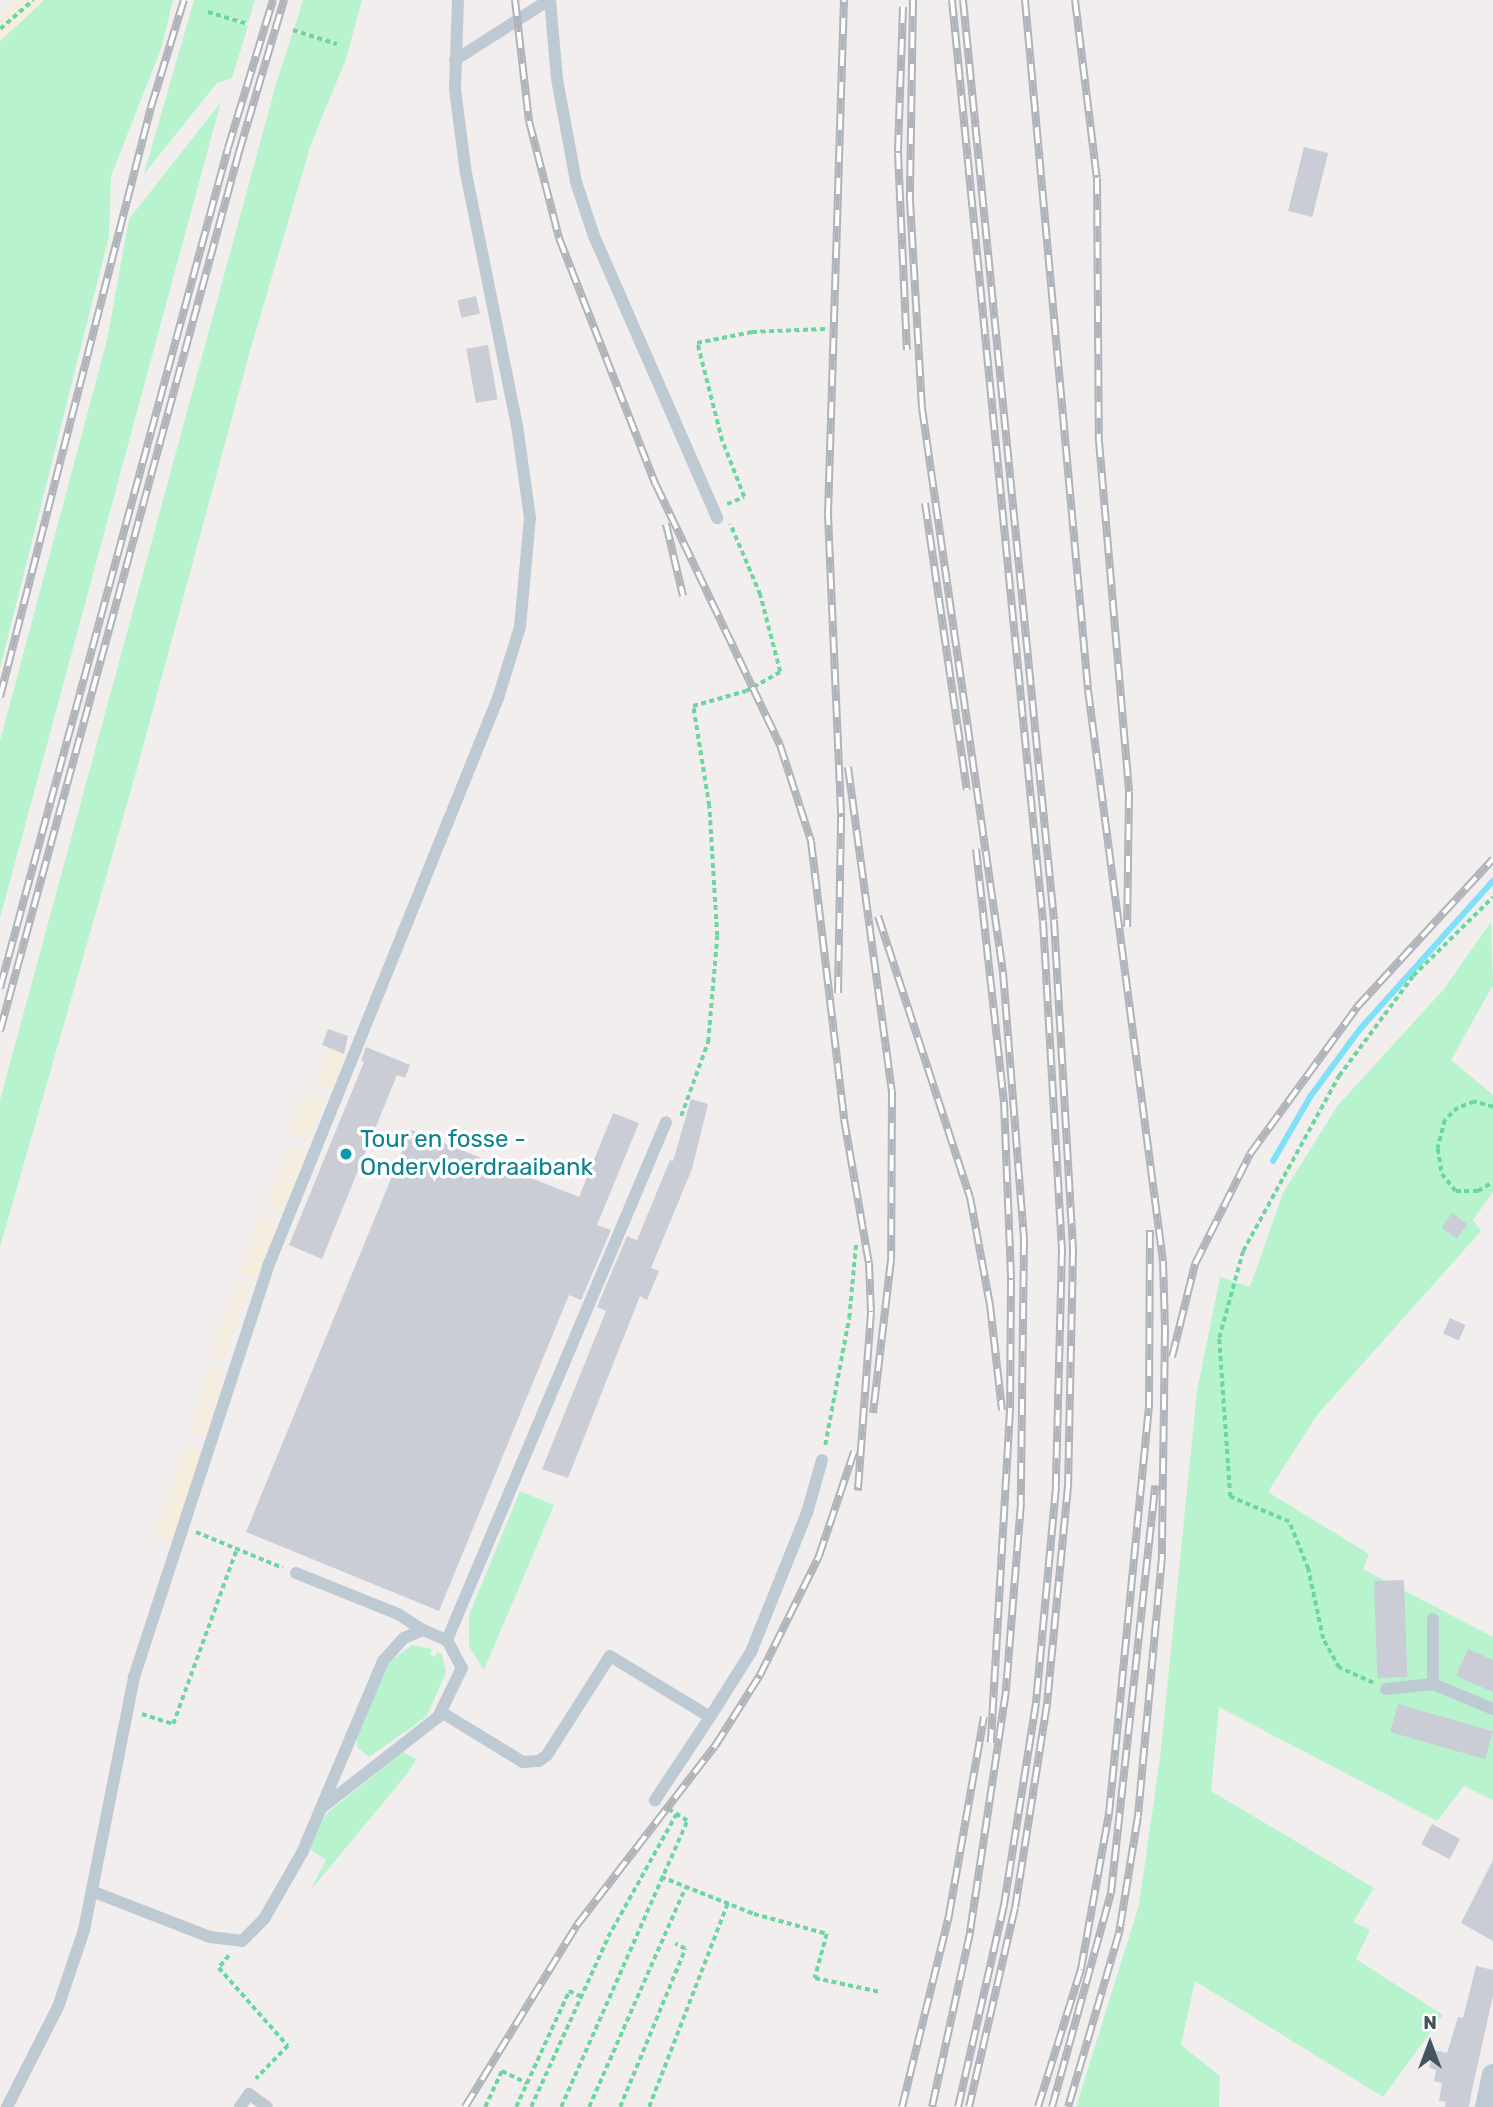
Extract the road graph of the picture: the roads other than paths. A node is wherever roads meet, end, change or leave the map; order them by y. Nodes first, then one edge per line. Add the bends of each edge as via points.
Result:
1 (458, 0) edge
2 (550, 0) edge
3 (455, 60) junction
4 (722, 518) road end
5 (666, 1122) road end
6 (822, 1460) road end
7 (296, 1573) road end
8 (1433, 1619) dead end
9 (423, 1630) junction
10 (447, 1640) junction
11 (1433, 1684) junction
12 (1386, 1689) road end
13 (1493, 1709) edge
14 (441, 1712) junction
15 (709, 1717) junction
16 (655, 1800) dead end
17 (323, 1807) junction
18 (94, 1892) junction
19 (1493, 2075) edge
20 (7, 2107) edge
21 (240, 2107) edge
22 (267, 2107) edge
23 (1486, 2107) edge

1 - 3 lane
2 - 3 lane
2 - 4 lane via 557,79 576,182 594,236
3 - 18 lane via 454,89 471,208 517,426 530,518 520,627 498,698 269,1264 126,1711
5 - 10 lane
6 - 15 lane via 807,1513 751,1652
7 - 9 lane via 398,1614
8 - 11 lane
9 - 10 lane
9 - 17 lane via 404,1638 383,1661
10 - 14 lane via 461,1668
11 - 12 lane
11 - 13 lane
14 - 15 lane via 517,1759 538,1761 547,1755 610,1656
14 - 17 lane
15 - 16 lane
17 - 18 lane via 278,1896 242,1941 211,1937
18 - 20 lane via 58,2007
19 - 23 street
21 - 22 lane via 249,2094

